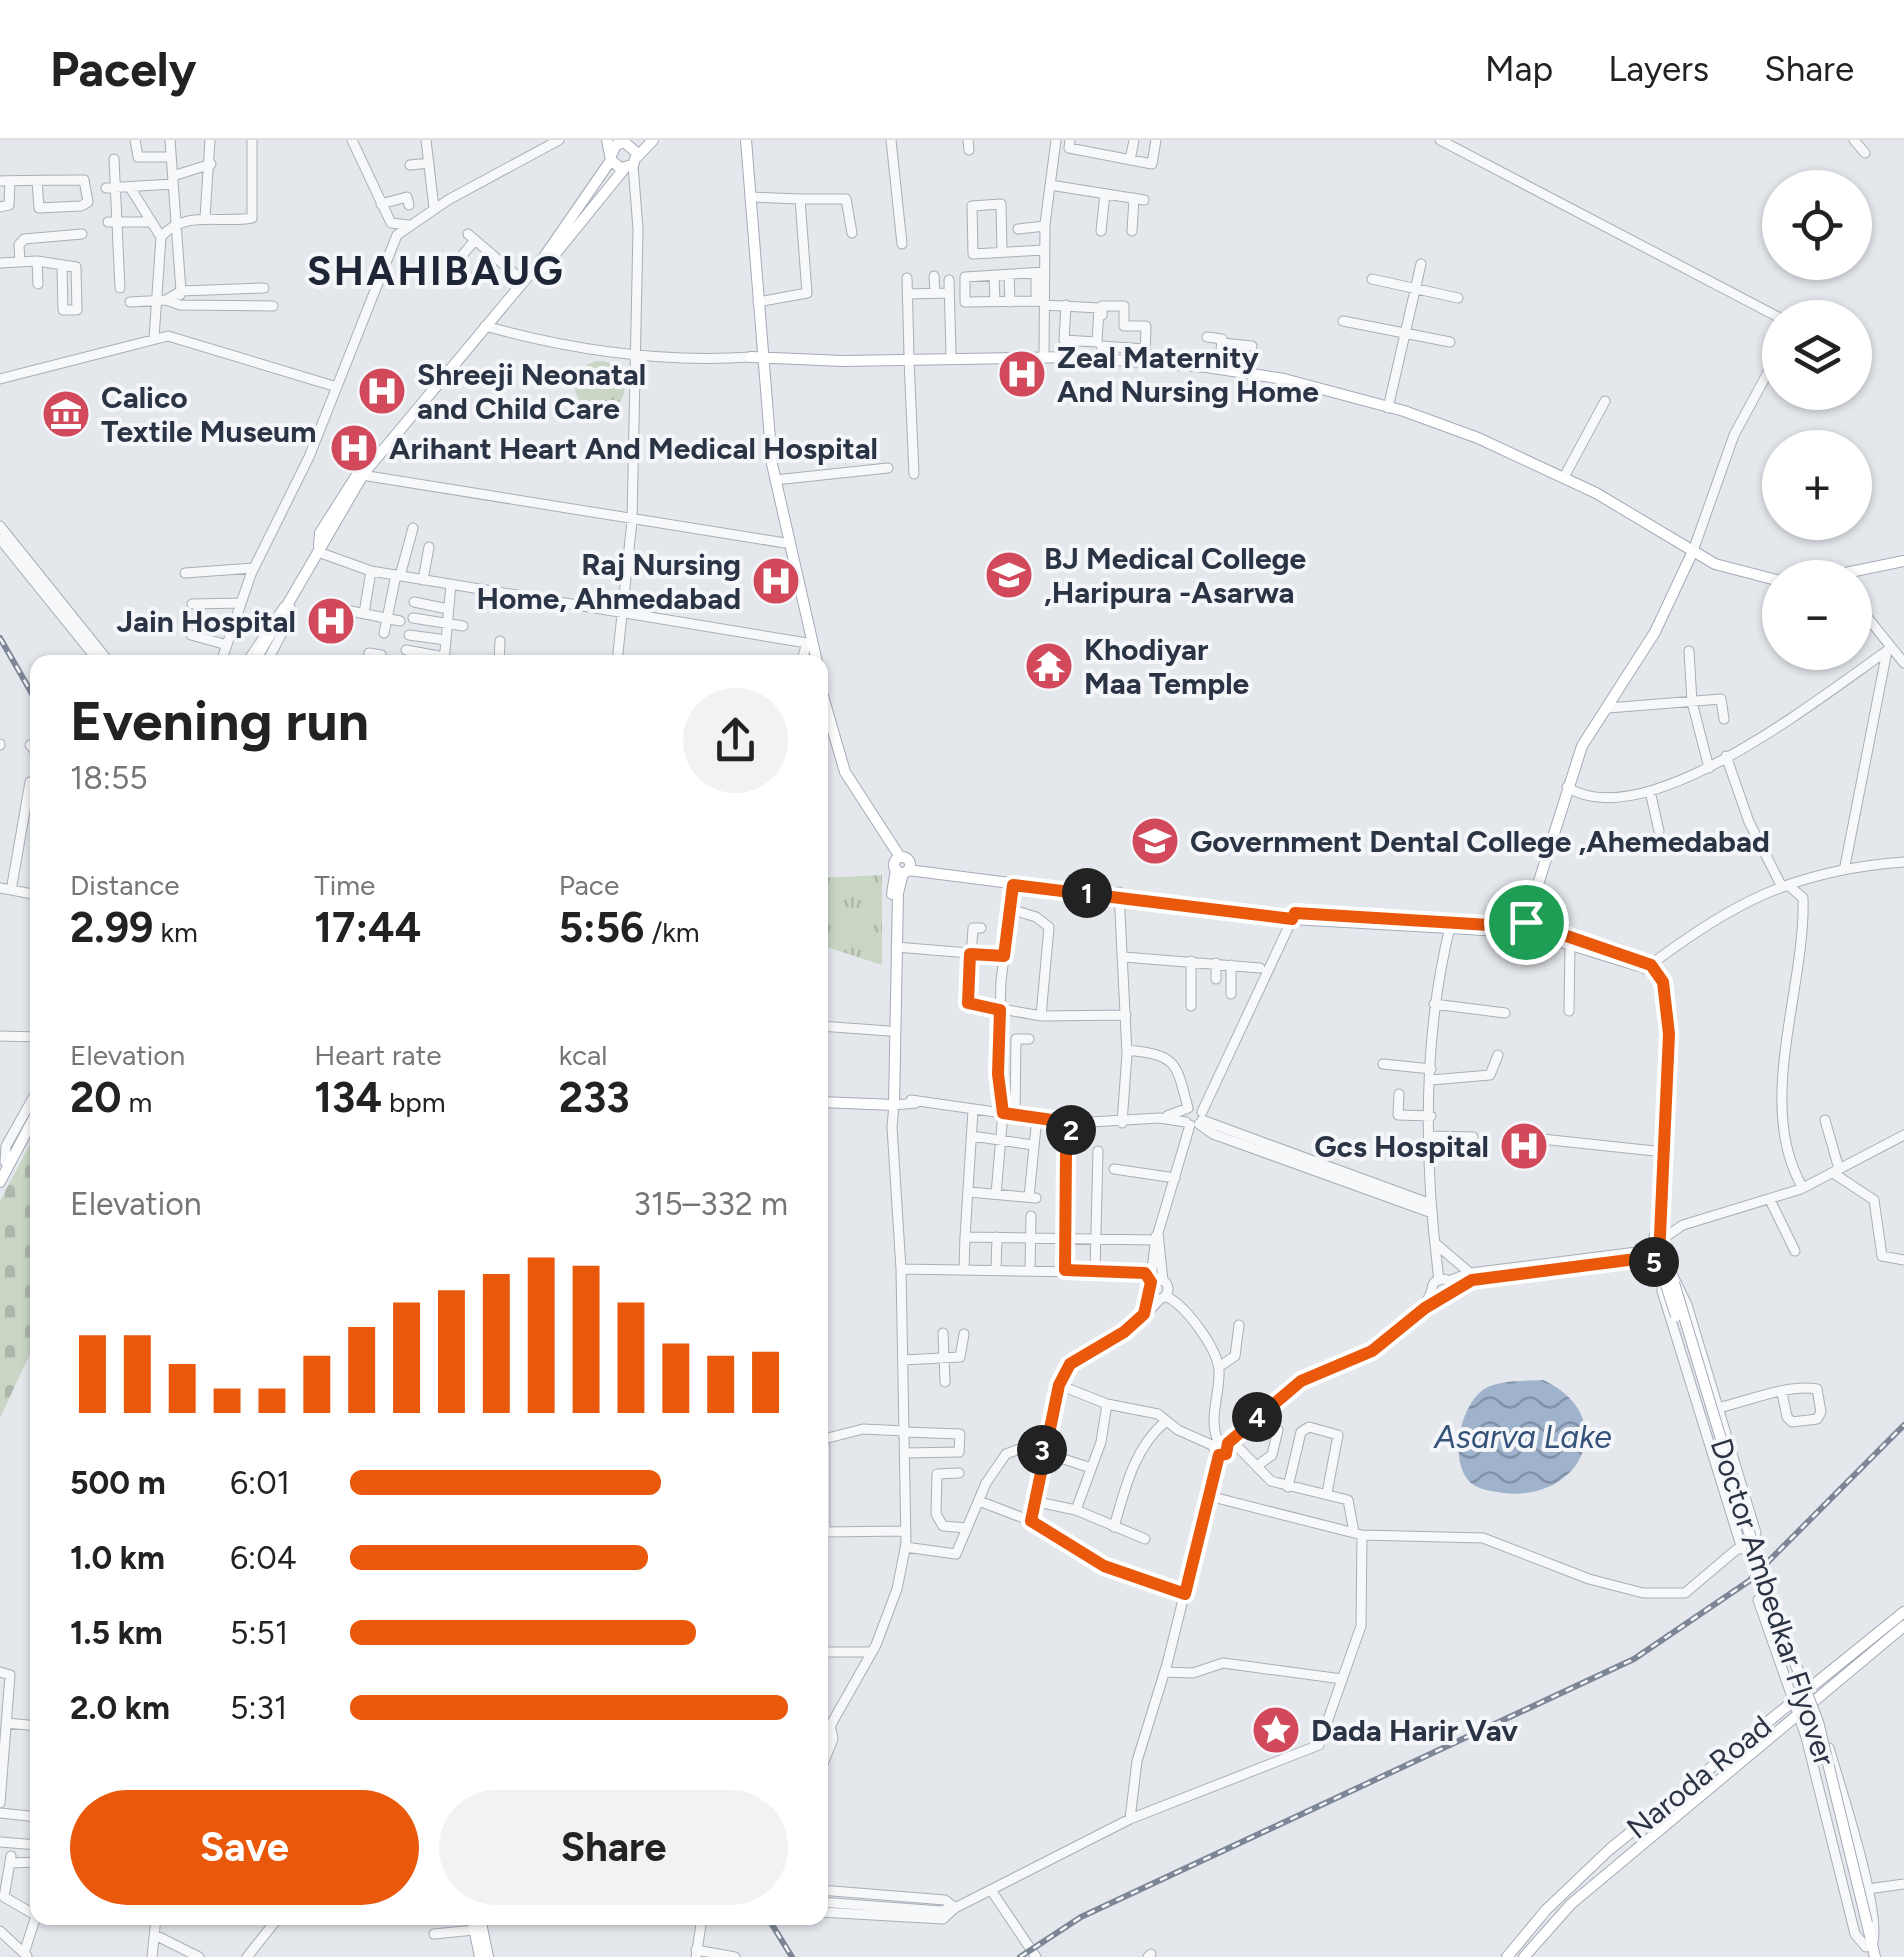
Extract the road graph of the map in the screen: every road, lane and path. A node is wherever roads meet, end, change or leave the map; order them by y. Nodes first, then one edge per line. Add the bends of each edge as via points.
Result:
1 (135, 140) edge
2 (170, 140) edge
3 (210, 140) edge
4 (252, 140) edge
5 (352, 140) edge
6 (426, 140) edge
7 (559, 140) edge
8 (606, 140) edge
9 (653, 140) edge
10 (743, 140) edge
11 (891, 140) edge
12 (1056, 140) edge
13 (1070, 140) edge
14 (1092, 140) edge
15 (1134, 140) edge
16 (1156, 140) edge
17 (1440, 140) edge
18 (1854, 140) edge
19 (629, 142) edge
20 (541, 144) edge
21 (1090, 152) junction
22 (1865, 153) dead end
23 (171, 157) junction
24 (611, 158) junction
25 (114, 159) dead end
26 (1130, 160) junction
27 (428, 163) junction
28 (211, 164) junction
29 (631, 164) junction
30 (410, 165) dead end
31 (37, 180) junction
32 (173, 180) junction
33 (5, 181) edge
34 (1050, 186) junction
35 (110, 188) junction
36 (1000, 188) dead end
37 (131, 189) junction
38 (426, 192) dead end
39 (1106, 194) junction
40 (750, 197) junction
41 (800, 199) junction
42 (382, 204) junction
43 (1001, 204) junction
44 (0, 207) edge
45 (434, 208) junction
46 (204, 217) junction
47 (112, 222) junction
48 (152, 222) junction
49 (174, 222) junction
50 (391, 223) junction
51 (409, 225) junction
52 (1046, 226) junction
53 (1018, 229) dead end
54 (1101, 231) dead end
55 (1132, 231) dead end
56 (852, 233) dead end
57 (82, 234) dead end
58 (161, 237) junction
59 (902, 244) dead end
60 (392, 247) junction
61 (1045, 250) junction
62 (1002, 252) junction
63 (492, 255) junction
64 (37, 261) junction
65 (0, 262) edge
66 (20, 262) junction
67 (455, 264) dead end
68 (1422, 264) dead end
69 (62, 268) junction
70 (1040, 272) junction
71 (476, 274) dead end
72 (1010, 274) junction
73 (994, 275) junction
74 (934, 276) dead end
75 (907, 278) dead end
76 (1372, 279) dead end
77 (949, 280) dead end
78 (523, 282) junction
79 (38, 284) dead end
80 (120, 288) dead end
81 (264, 288) dead end
82 (1416, 289) junction
83 (180, 291) junction
84 (935, 293) junction
85 (949, 293) junction
86 (908, 294) junction
87 (1458, 298) dead end
88 (163, 300) junction
89 (130, 302) dead end
90 (758, 302) junction
91 (995, 302) junction
92 (1010, 302) junction
93 (1041, 302) junction
94 (180, 305) junction
95 (1066, 305) junction
96 (273, 306) dead end
97 (1762, 309) edge
98 (1343, 321) dead end
99 (488, 327) junction
100 (1406, 335) junction
101 (1207, 337) dead end
102 (154, 338) junction
103 (1450, 342) dead end
104 (1222, 344) junction
105 (1252, 346) dead end
106 (1101, 349) junction
107 (1145, 353) junction
108 (951, 354) junction
109 (1044, 354) junction
110 (635, 355) junction
111 (758, 357) junction
112 (909, 358) junction
113 (1220, 364) junction
114 (0, 378) edge
115 (1762, 383) edge
116 (337, 387) junction
117 (1605, 402) dead end
118 (1388, 405) junction
119 (888, 468) dead end
120 (914, 474) dead end
121 (368, 476) junction
122 (1564, 477) junction
123 (775, 480) junction
124 (632, 521) junction
125 (0, 526) edge
126 (413, 528) dead end
127 (0, 539) edge
128 (409, 543) junction
129 (785, 543) junction
130 (1693, 552) junction
131 (321, 553) junction
132 (1904, 561) edge
133 (253, 568) junction
134 (1872, 568) edge
135 (371, 571) junction
136 (185, 573) dead end
137 (398, 576) junction
138 (1762, 577) edge
139 (423, 580) junction
140 (451, 584) junction
141 (241, 602) junction
142 (414, 602) dead end
143 (192, 604) dead end
144 (289, 605) junction
145 (342, 609) dead end
146 (448, 609) junction
147 (624, 611) junction
148 (364, 613) junction
149 (387, 618) junction
150 (413, 618) dead end
151 (400, 621) dead end
152 (446, 623) junction
153 (463, 626) dead end
154 (1872, 626) edge
155 (1872, 630) edge
156 (384, 633) dead end
157 (409, 634) dead end
158 (191, 635) dead end
159 (446, 640) junction
160 (500, 641) dead end
161 (810, 644) junction
162 (227, 645) junction
163 (1889, 649) junction
164 (406, 650) dead end
165 (1690, 651) dead end
166 (369, 653) dead end
167 (93, 655) edge
168 (102, 655) edge
169 (223, 655) edge
170 (259, 655) edge
171 (260, 655) edge
172 (262, 655) edge
173 (380, 655) edge
174 (425, 655) edge
175 (444, 655) edge
176 (499, 655) edge
177 (618, 655) edge
178 (805, 655) edge
179 (812, 655) edge
180 (1904, 667) edge
181 (1692, 702) junction
182 (1608, 708) junction
183 (828, 714) edge
184 (1724, 720) dead end
185 (828, 735) edge
186 (1726, 756) junction
187 (1708, 768) junction
188 (30, 782) edge
189 (1567, 787) junction
190 (1650, 791) junction
191 (1659, 831) dead end
192 (1904, 862) edge
193 (902, 866) junction
194 (1845, 866) junction
195 (12, 885) junction
196 (1013, 885) junction
197 (0, 886) edge
198 (1785, 886) junction
199 (30, 890) edge
200 (30, 891) edge
201 (1119, 894) junction
202 (1010, 909) junction
203 (1294, 916) junction
204 (1451, 926) junction
205 (1525, 927) junction
206 (981, 928) dead end
207 (1570, 945) junction
208 (896, 947) junction
209 (970, 954) junction
210 (1004, 956) junction
211 (1124, 957) junction
212 (1191, 962) junction
213 (1216, 963) junction
214 (1231, 965) junction
215 (1648, 967) junction
216 (1260, 968) dead end
217 (1216, 979) dead end
218 (1231, 994) dead end
219 (1434, 1004) junction
220 (1191, 1006) dead end
221 (1000, 1010) junction
222 (1569, 1011) dead end
223 (1505, 1013) dead end
224 (1126, 1015) junction
225 (1041, 1016) junction
226 (828, 1027) edge
227 (890, 1031) junction
228 (0, 1036) edge
229 (30, 1036) edge
230 (1029, 1039) dead end
231 (1127, 1050) junction
232 (1498, 1055) dead end
233 (1383, 1064) dead end
234 (1431, 1068) junction
235 (1432, 1080) junction
236 (1399, 1094) dead end
237 (828, 1100) edge
238 (891, 1102) junction
239 (30, 1103) edge
240 (974, 1110) junction
241 (1009, 1114) junction
242 (1431, 1116) junction
243 (30, 1117) edge
244 (1037, 1117) junction
245 (1195, 1117) junction
246 (1825, 1120) dead end
247 (30, 1122) edge
248 (1073, 1123) junction
249 (1122, 1123) junction
250 (30, 1129) edge
251 (1904, 1134) edge
252 (972, 1136) junction
253 (1432, 1136) junction
254 (1473, 1137) dead end
255 (1523, 1137) dead end
256 (1000, 1140) junction
257 (16, 1142) junction
258 (1033, 1145) junction
259 (1098, 1151) dead end
260 (1661, 1152) junction
261 (4, 1166) edge
262 (1114, 1169) dead end
263 (1836, 1171) junction
264 (1175, 1178) junction
265 (0, 1182) edge
266 (1803, 1188) junction
267 (969, 1192) junction
268 (996, 1194) junction
269 (1770, 1200) junction
270 (1431, 1209) junction
271 (1031, 1216) dead end
272 (1156, 1236) junction
273 (997, 1237) junction
274 (1030, 1237) junction
275 (1066, 1237) junction
276 (1095, 1237) junction
277 (965, 1238) junction
278 (1434, 1242) junction
279 (1655, 1244) junction
280 (1795, 1251) dead end
281 (1904, 1260) edge
282 (1558, 1264) junction
283 (900, 1269) junction
284 (964, 1269) junction
285 (996, 1270) junction
286 (1030, 1270) junction
287 (1065, 1270) junction
288 (1095, 1270) junction
289 (1470, 1273) junction
290 (1668, 1280) junction
291 (1163, 1281) junction
292 (1446, 1284) junction
293 (1149, 1286) junction
294 (1432, 1290) junction
295 (1162, 1297) junction
296 (1441, 1299) junction
297 (1425, 1308) junction
298 (1144, 1314) junction
299 (1239, 1325) dead end
300 (943, 1333) dead end
301 (964, 1334) dead end
302 (944, 1358) junction
303 (903, 1360) junction
304 (1219, 1367) junction
305 (945, 1382) dead end
306 (1059, 1385) junction
307 (1782, 1393) junction
308 (1107, 1404) junction
309 (1718, 1408) junction
310 (1165, 1422) junction
311 (1278, 1430) dead end
312 (905, 1431) junction
313 (1044, 1440) junction
314 (828, 1441) edge
315 (1222, 1445) junction
316 (1042, 1452) junction
317 (906, 1454) junction
318 (1257, 1466) junction
319 (1092, 1468) junction
320 (959, 1472) dead end
321 (1288, 1487) junction
322 (1327, 1494) junction
323 (1209, 1496) junction
324 (979, 1501) junction
325 (1032, 1502) junction
326 (1076, 1510) junction
327 (1031, 1521) junction
328 (1114, 1527) junction
329 (967, 1528) junction
330 (906, 1531) junction
331 (828, 1532) edge
332 (1358, 1534) junction
333 (1145, 1538) dead end
334 (905, 1547) junction
335 (1742, 1549) junction
336 (1185, 1594) junction
337 (1758, 1600) dead end
338 (1904, 1612) edge
339 (1904, 1626) edge
340 (828, 1652) edge
341 (872, 1652) junction
342 (0, 1672) edge
343 (1164, 1672) junction
344 (1342, 1679) junction
345 (1814, 1693) junction
346 (1793, 1702) junction
347 (1798, 1715) junction
348 (6, 1723) junction
349 (830, 1724) junction
350 (30, 1725) edge
351 (828, 1727) edge
352 (828, 1751) edge
353 (0, 1803) edge
354 (0, 1812) edge
355 (30, 1816) edge
356 (1130, 1819) junction
357 (0, 1842) edge
358 (30, 1844) edge
359 (30, 1861) edge
360 (1904, 1884) edge
361 (1868, 1889) junction
362 (991, 1890) junction
363 (828, 1891) edge
364 (2, 1900) edge
365 (828, 1903) edge
366 (955, 1908) junction
367 (30, 1910) edge
368 (828, 1913) edge
369 (34, 1925) edge
370 (155, 1925) edge
371 (272, 1925) edge
372 (473, 1925) edge
373 (481, 1925) edge
374 (701, 1925) edge
375 (474, 1930) junction
376 (0, 1931) edge
377 (434, 1934) dead end
378 (154, 1935) junction
379 (1871, 1951) edge
380 (696, 1954) edge
381 (26, 1955) edge
382 (152, 1957) edge
383 (199, 1957) edge
384 (246, 1957) edge
385 (480, 1957) edge
386 (488, 1957) edge
387 (735, 1957) edge
388 (1036, 1957) edge
389 (1507, 1957) edge
390 (1524, 1957) edge

1 - 23 street via 138,157
2 - 23 street
3 - 28 street
4 - 46 street via 252,218
5 - 42 street
6 - 27 street
7 - 20 street
8 - 24 main road
9 - 29 main road
10 - 40 main road
10 - 111 main road
11 - 59 street
12 - 34 street
13 - 21 street via 1069,148
14 - 21 street
15 - 26 street
16 - 26 street via 1152,164
17 - 97 street
18 - 22 street
19 - 24 main road via 616,144
19 - 29 main road
20 - 45 street
21 - 26 street
23 - 32 street
24 - 29 main road
24 - 78 main road
25 - 35 street
27 - 30 street
27 - 45 street
28 - 32 street
28 - 46 street
29 - 99 main road
29 - 110 street via 638,229
31 - 31 street via 87,181 88,202 39,208
31 - 33 street
32 - 37 street
32 - 49 street
33 - 44 street via 9,205
34 - 39 street
34 - 52 street
35 - 37 street
35 - 47 street
36 - 43 street
37 - 48 street
38 - 42 street
39 - 54 street
39 - 55 street via 1139,199
40 - 41 street
40 - 90 main road
41 - 56 street via 846,199
41 - 90 street via 808,293
42 - 50 street
43 - 62 street
43 - 62 street via 972,206 973,254
45 - 51 street
46 - 49 street
47 - 48 street
47 - 80 street
48 - 58 street
49 - 58 street
49 - 83 street
50 - 51 street
50 - 60 street
51 - 60 street
52 - 53 street
52 - 61 street
57 - 66 street via 24,239
58 - 88 street
60 - 116 street
61 - 62 street
61 - 70 street
63 - 67 street via 472,237
63 - 71 street
63 - 78 street
64 - 66 street
64 - 69 street
64 - 79 street
65 - 66 street
68 - 82 street
69 - 69 street via 78,268 77,310 63,310
70 - 72 street
70 - 93 street
72 - 73 street
72 - 92 street
73 - 91 street
73 - 91 street via 965,277 965,302
74 - 84 street
75 - 86 street
76 - 82 street
77 - 85 street
78 - 99 main road
81 - 83 street
82 - 87 street
82 - 100 street
83 - 88 street
83 - 94 street
84 - 85 street
84 - 86 street
85 - 108 street
86 - 112 street
88 - 89 street
88 - 94 street
88 - 102 street
90 - 111 main road
91 - 92 street
92 - 93 street
93 - 95 street
93 - 109 street
94 - 96 street
95 - 95 street via 1099,308 1098,342 1064,340
98 - 100 street
99 - 110 street
99 - 121 main road
99 - 131 main road via 364,474
100 - 103 street
100 - 118 street
101 - 104 street
102 - 114 street
102 - 116 street via 182,337
104 - 105 street
104 - 113 street
106 - 107 main road
106 - 107 street via 1102,306 1124,306 1124,326 1146,326
106 - 109 main road
107 - 113 main road
108 - 109 main road
108 - 112 main road
109 - 112 main road
109 - 118 main road via 1239,371
110 - 111 street
110 - 124 street
111 - 112 main road
111 - 123 main road
111 - 129 main road via 766,460
112 - 120 street
113 - 118 main road via 1281,373
115 - 130 street via 1734,435
116 - 133 street
117 - 122 street
118 - 122 main road
119 - 123 street
121 - 124 street
121 - 131 main road
122 - 130 main road
123 - 161 main road
124 - 129 street
124 - 147 street
125 - 168 street
126 - 128 street
127 - 167 street
128 - 137 street
128 - 139 street via 432,547
129 - 161 main road
130 - 138 main road
130 - 182 main road
131 - 135 street
131 - 144 main road
132 - 134 main road
133 - 136 street
133 - 141 street
135 - 137 street
135 - 148 street
137 - 139 street
137 - 149 street
139 - 140 street
140 - 146 street
140 - 147 street
141 - 143 street
141 - 162 street
142 - 146 street
144 - 170 street via 273,617
144 - 171 main road
144 - 172 street via 286,626
145 - 148 street
146 - 152 street
147 - 161 street
147 - 177 street
148 - 149 street
149 - 151 street
149 - 156 street
150 - 152 street
152 - 153 street
152 - 159 street
154 - 163 street
155 - 163 street
157 - 159 street
158 - 162 street
159 - 175 street
160 - 176 street
161 - 178 street
161 - 179 main road
162 - 169 street
163 - 180 street
163 - 186 street via 1813,705
163 - 194 street
164 - 174 street
165 - 181 street
166 - 173 street
181 - 182 street
181 - 184 street via 1722,698
181 - 187 street
182 - 189 main road via 1582,746
183 - 193 main road via 845,772
185 - 193 main road via 840,773
186 - 187 street
186 - 198 street via 1749,822
187 - 190 street
188 - 195 street
189 - 190 street via 1603,801
189 - 205 main road
190 - 191 street
192 - 194 street
193 - 196 main road
193 - 201 main road
193 - 208 main road
193 - 227 main road
194 - 198 street
195 - 197 street
195 - 199 street
196 - 201 main road
196 - 202 street
197 - 200 street
198 - 215 street via 1705,923
198 - 266 street via 1803,898 1783,1112 1794,1174
201 - 203 main road
201 - 211 street
202 - 210 street
202 - 225 street via 1049,927
203 - 204 main road
203 - 245 street
204 - 205 main road
204 - 219 street
205 - 207 main road
205 - 215 main road
206 - 209 street via 973,928
207 - 215 main road
207 - 222 street
208 - 209 street
208 - 238 main road
209 - 210 street
209 - 221 street via 968,1003
210 - 221 street
211 - 212 street
211 - 224 street
212 - 213 street
212 - 220 street
213 - 214 street
213 - 217 street
214 - 216 street
214 - 218 street
215 - 260 main road via 1666,995
219 - 223 street
219 - 234 street
221 - 225 street
221 - 241 street via 998,1074
224 - 225 street
224 - 231 street
226 - 227 street
227 - 238 main road
228 - 229 street
230 - 241 street via 1016,1039
231 - 245 street via 1163,1053 1174,1063
231 - 249 street
232 - 235 street via 1490,1075
233 - 234 street
234 - 235 street
235 - 242 street
236 - 242 street via 1398,1119
237 - 238 main road
238 - 240 street
238 - 283 street
239 - 261 street via 6,1146
240 - 241 street
240 - 252 street
241 - 244 street
241 - 256 street
242 - 253 street
243 - 257 main road
244 - 248 street
244 - 258 street
245 - 249 street
245 - 264 street
245 - 270 street
246 - 263 street
247 - 257 main road
248 - 249 street
248 - 275 street via 1066,1151
250 - 261 street
251 - 263 street
252 - 256 street
252 - 267 street
253 - 254 street
253 - 270 street
255 - 260 street
256 - 258 street
256 - 268 street
257 - 261 main road
258 - 268 street via 1033,1197
259 - 276 street
260 - 279 main road
261 - 265 main road
262 - 264 street
263 - 266 street
263 - 281 street via 1874,1200 1882,1256
264 - 272 street
266 - 269 street
267 - 268 street
267 - 277 street
269 - 279 street
269 - 280 street
270 - 278 street
271 - 274 street
272 - 276 street
272 - 291 street
272 - 293 street
273 - 274 street
273 - 277 street
273 - 285 street
274 - 275 street
274 - 286 street
275 - 276 street
275 - 287 street
276 - 288 street
277 - 284 street
278 - 289 street
278 - 292 street
279 - 282 street
279 - 282 street
279 - 290 main road, Doctor Ambedkar Flyover
282 - 289 street
282 - 292 street
283 - 284 street
283 - 303 street
284 - 285 street
285 - 286 street
286 - 287 street
287 - 288 street
288 - 293 street via 1145,1273
289 - 292 street
290 - 309 street via 1679,1281
290 - 335 street via 1668,1309
290 - 379 main road, Doctor Ambedkar Flyover, bridge via 1764,1600 1811,1719
291 - 293 street
291 - 295 street
292 - 294 street
292 - 296 street
293 - 295 street
293 - 298 street
294 - 296 street
294 - 297 street
295 - 298 street
295 - 304 street via 1183,1306
296 - 297 street
297 - 315 street via 1382,1346 1301,1381
298 - 306 street via 1070,1364
299 - 304 street via 1235,1356
300 - 302 street
301 - 302 street via 964,1354
302 - 303 street
302 - 305 street
303 - 312 street
304 - 315 street via 1213,1422
306 - 308 street
306 - 313 street
307 - 307 street via 1817,1389 1817,1419 1792,1422
307 - 309 street
308 - 310 street via 1158,1414
308 - 319 street
309 - 335 street via 1756,1534
310 - 315 street
310 - 328 street via 1149,1435 1130,1473
311 - 318 street via 1272,1455
312 - 314 street via 863,1430
312 - 317 street
312 - 317 street via 960,1434 956,1453
313 - 316 street
313 - 324 street via 1011,1449
315 - 318 street
315 - 323 street
316 - 319 street
316 - 325 street
317 - 330 street
318 - 321 street
319 - 326 street
320 - 329 street via 937,1474 936,1514 944,1526
321 - 322 street
321 - 322 street via 1301,1432 1309,1427 1338,1435
322 - 332 street via 1348,1500
323 - 332 street
323 - 336 street
324 - 327 street
324 - 329 street
325 - 326 street
325 - 327 street
326 - 328 street
327 - 336 street via 1104,1566
328 - 333 street
329 - 334 street via 956,1554
330 - 331 street
330 - 334 street
332 - 335 street via 1483,1538 1643,1594 1685,1593
332 - 344 street via 1361,1626
334 - 341 street via 897,1590
336 - 343 street
337 - 346 street
338 - 345 main road, Naroda Road
339 - 345 main road, Naroda Road
340 - 341 street
341 - 349 street
342 - 348 street via 10,1675
343 - 344 street via 1193,1673 1223,1663
343 - 356 street via 1137,1761
344 - 356 street via 1319,1745
345 - 346 main road, Naroda Road
345 - 347 main road, Naroda Road
345 - 361 street
346 - 347 street
346 - 389 main road, Naroda Road via 1610,1849
347 - 379 street via 1855,1934
347 - 390 main road, Naroda Road via 1571,1904
348 - 350 street
348 - 353 street
349 - 351 street
349 - 352 street
354 - 355 street
356 - 362 street
357 - 358 street
359 - 364 street via 11,1859
360 - 361 street
361 - 379 street via 1876,1936
362 - 366 street
362 - 388 street
363 - 366 street via 945,1900
364 - 367 street
365 - 366 street
366 - 368 street via 943,1919 923,1920
369 - 381 street
370 - 378 street
371 - 384 street
372 - 375 main road
373 - 386 main road
374 - 380 street
375 - 377 street
375 - 385 main road
376 - 381 street
378 - 382 street
378 - 383 street
380 - 387 street

